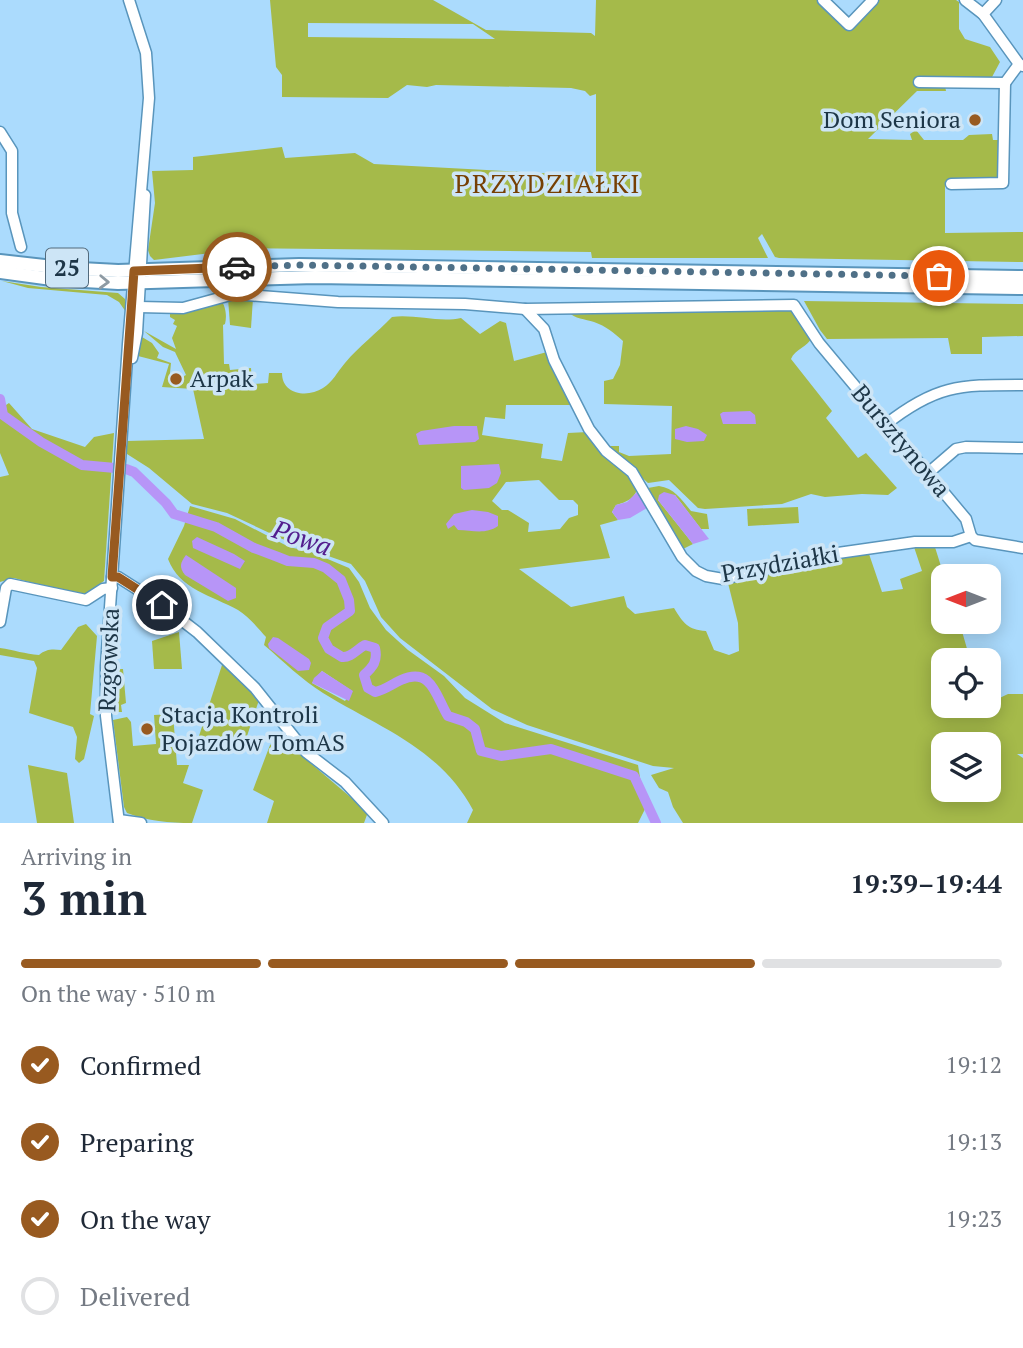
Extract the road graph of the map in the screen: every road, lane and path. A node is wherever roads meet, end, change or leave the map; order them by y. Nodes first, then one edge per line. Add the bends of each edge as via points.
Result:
1 (129, 0) edge
2 (822, 0) edge
3 (873, 0) edge
4 (965, 0) edge
5 (996, 0) edge
6 (982, 14) junction
7 (1021, 65) edge
8 (919, 82) dead end
9 (1005, 83) junction
10 (0, 132) edge
11 (951, 184) dead end
12 (22, 247) dead end
13 (0, 261) edge
14 (0, 272) edge
15 (137, 277) junction
16 (1023, 277) edge
17 (1023, 288) edge
18 (139, 307) junction
19 (525, 309) junction
20 (134, 321) junction
21 (1023, 385) edge
22 (885, 425) junction
23 (1023, 448) edge
24 (927, 474) junction
25 (971, 536) junction
26 (1023, 548) edge
27 (112, 583) junction
28 (0, 622) edge
29 (119, 822) edge
30 (141, 823) edge
31 (383, 823) edge

1 - 15 street via 142,35 149,102 146,208
2 - 3 street via 849,25
4 - 6 street
5 - 6 street
6 - 7 street
7 - 9 street
8 - 9 street
9 - 11 street via 1003,183
10 - 12 street via 12,151 12,213
13 - 15 main road, 25
14 -> 15 main road, 25 via 68,280
15 - 16 main road, 25 via 282,265
15 - 17 main road, 25
15 - 18 street
15 - 20 street
18 - 19 street via 183,308 234,294
18 - 20 street
19 - 22 street, Bursztynowa via 794,305
19 - 25 street, Przydziałki via 544,329 563,380 589,429 606,451 632,472 682,558 696,571 723,579 831,554 915,541 954,542
20 - 27 street, Rzgowska
21 - 22 street via 946,389 909,406
22 - 24 street, Bursztynowa
23 - 24 street via 956,449
24 - 25 street, Bursztynowa via 966,519
25 - 26 street
27 - 28 street via 86,600 10,584
27 - 29 street, Rzgowska via 105,706
27 - 31 street via 118,577 197,632 255,688 306,752 345,782
29 - 30 street

